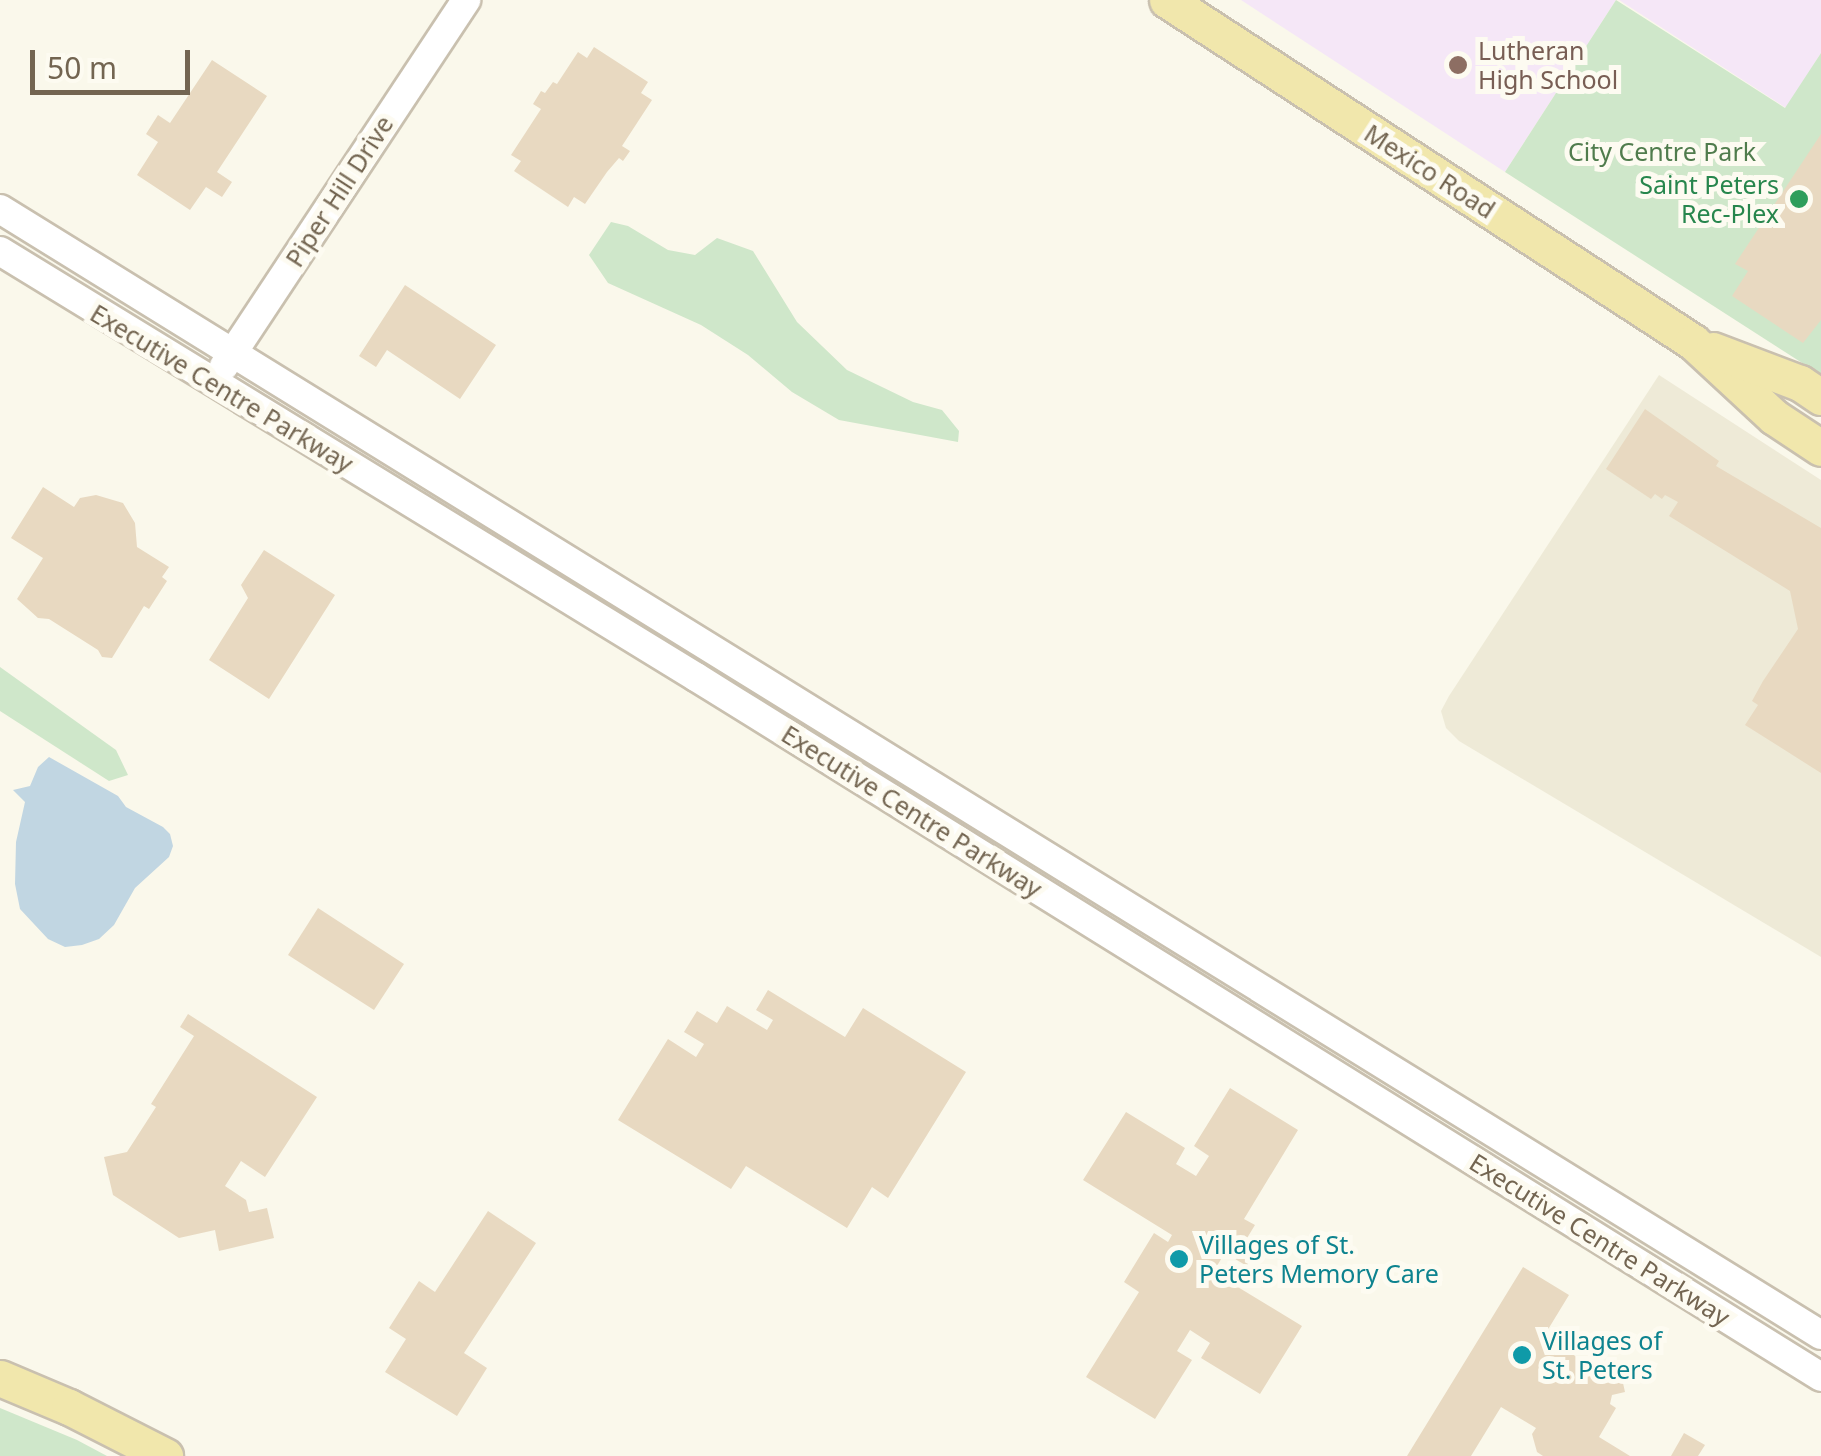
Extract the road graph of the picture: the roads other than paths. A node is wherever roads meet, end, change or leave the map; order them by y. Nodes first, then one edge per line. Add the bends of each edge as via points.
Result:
1 (466, 0) edge
2 (1167, 0) edge
3 (0, 209) edge
4 (0, 251) edge
5 (1694, 342) junction
6 (234, 354) junction
7 (212, 382) junction
8 (1821, 398) edge
9 (1821, 448) edge
10 (1821, 1335) edge
11 (0, 1378) edge
12 (1821, 1378) edge
13 (165, 1456) edge

1 - 6 street, Piper Hill Drive
2 - 5 main road, Mexico Road
3 - 6 street, Executive Centre Parkway
4 - 7 street, Executive Centre Parkway
5 - 8 main road, Mexico Road via 1800,383
5 - 9 main road, Mexico Road via 1774,418
6 - 7 street, Piper Hill Drive
6 - 10 street, Executive Centre Parkway
7 - 12 street, Executive Centre Parkway
11 - 13 main road

